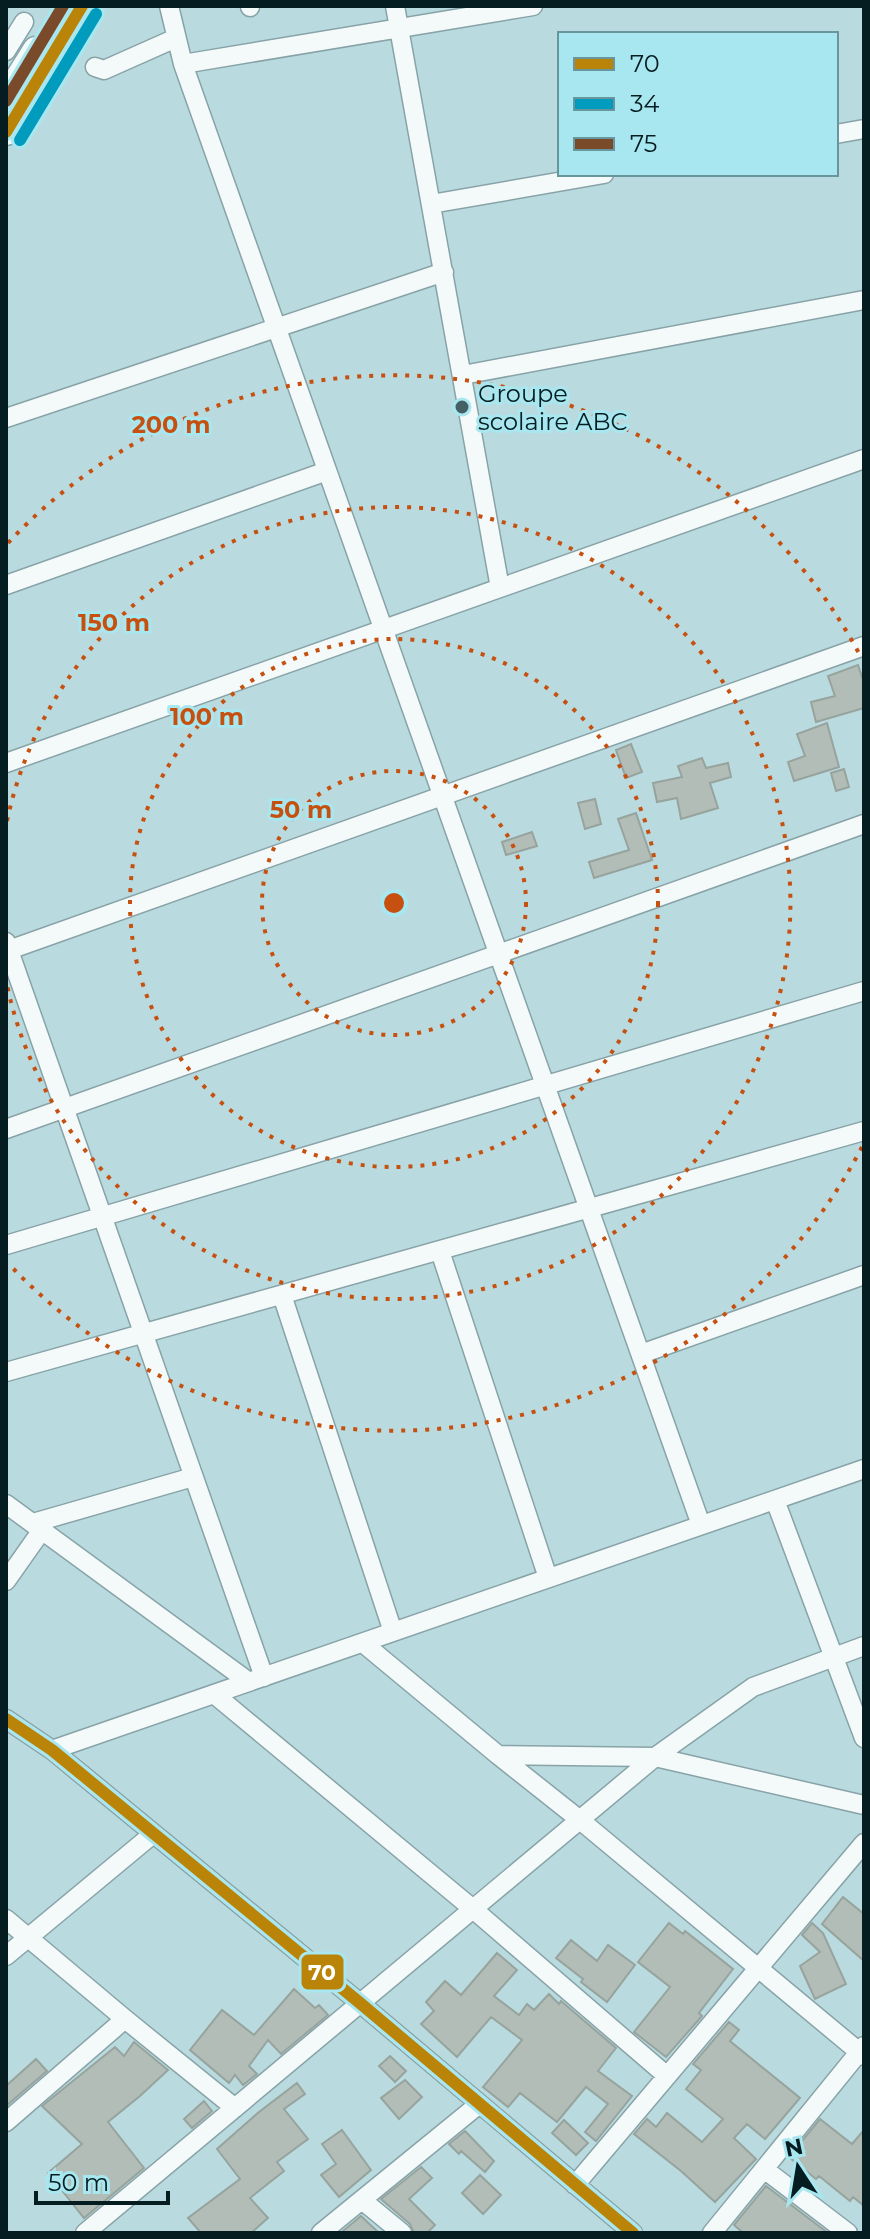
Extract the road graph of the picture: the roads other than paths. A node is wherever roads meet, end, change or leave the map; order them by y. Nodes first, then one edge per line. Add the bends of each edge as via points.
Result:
1 (63, 6) edge
2 (82, 6) edge
3 (169, 6) edge
4 (395, 6) edge
5 (533, 6) edge
6 (24, 22) dead end
7 (399, 28) junction
8 (176, 38) junction
9 (6, 51) edge
10 (183, 64) junction
11 (95, 67) dead end
12 (7, 94) edge
13 (864, 129) edge
14 (6, 132) edge
15 (838, 134) edge
16 (592, 176) edge
17 (431, 204) junction
18 (444, 272) junction
19 (864, 300) edge
20 (276, 328) junction
21 (463, 375) junction
22 (6, 418) edge
23 (864, 459) edge
24 (327, 471) junction
25 (6, 585) edge
26 (500, 588) junction
27 (383, 629) junction
28 (864, 646) edge
29 (6, 763) edge
30 (442, 796) junction
31 (864, 824) edge
32 (7, 948) edge
33 (499, 955) junction
34 (864, 991) edge
35 (546, 1086) junction
36 (64, 1108) junction
37 (6, 1129) edge
38 (864, 1131) edge
39 (590, 1209) junction
40 (103, 1218) junction
41 (6, 1245) edge
42 (440, 1251) junction
43 (864, 1275) edge
44 (282, 1295) junction
45 (144, 1334) junction
46 (641, 1354) junction
47 (6, 1372) edge
48 (864, 1469) edge
49 (193, 1477) junction
50 (775, 1500) junction
51 (6, 1504) edge
52 (701, 1525) junction
53 (38, 1527) junction
54 (548, 1578) junction
55 (6, 1581) edge
56 (393, 1632) junction
57 (363, 1643) junction
58 (864, 1646) edge
59 (834, 1657) junction
60 (256, 1679) junction
61 (214, 1694) junction
62 (6, 1719) edge
63 (864, 1738) edge
64 (52, 1750) junction
65 (498, 1755) junction
66 (655, 1757) junction
67 (864, 1805) edge
68 (580, 1820) junction
69 (153, 1834) junction
70 (864, 1843) edge
71 (473, 1909) junction
72 (6, 1919) edge
73 (28, 1938) junction
74 (6, 1956) edge
75 (758, 1969) junction
76 (360, 2003) junction
77 (125, 2019) junction
78 (862, 2051) edge
79 (667, 2076) junction
80 (478, 2105) junction
81 (235, 2108) junction
82 (6, 2122) edge
83 (764, 2169) junction
84 (575, 2185) junction
85 (362, 2200) junction
86 (98, 2229) edge
87 (321, 2233) edge
88 (402, 2233) edge
89 (633, 2233) edge
90 (712, 2233) edge
91 (848, 2233) edge

1 - 12 highway
2 - 14 highway
3 - 8 street
4 - 7 street
5 - 7 street
6 - 9 street
7 - 10 street
7 - 17 street
8 - 10 street
8 - 11 street via 104,70
10 - 20 street
13 - 15 street
16 - 17 street
17 - 18 street
18 - 20 street
18 - 21 street
19 - 21 street
20 - 22 street
20 - 24 street
21 - 26 street
23 - 26 street
24 - 25 street
24 - 27 street
26 - 27 street
27 - 29 street
27 - 30 street
28 - 30 street
30 - 32 street
30 - 33 street
31 - 33 street
32 - 36 street
33 - 35 street
33 - 36 street
34 - 35 street
35 - 39 street
35 - 40 street
36 - 37 street
36 - 40 street
38 - 39 street
39 - 42 street
39 - 46 street
40 - 41 street
40 - 45 street
42 - 44 street
42 - 54 street
43 - 46 street
44 - 45 street
44 - 56 street
45 - 47 street
45 - 49 street
46 - 52 street
48 - 50 street
49 - 53 street
49 - 60 street
50 - 52 street
50 - 59 street
51 - 53 street
52 - 54 street
53 - 55 street
53 - 60 street
54 - 56 street
56 - 57 street
57 - 60 street
57 - 65 street
58 - 59 street
59 - 63 street
59 - 66 street via 753,1687
60 - 61 street
61 - 64 street
61 - 71 street
62 - 64 street
64 - 69 street
65 - 66 street
65 - 68 street
66 - 67 street
66 - 68 street
68 - 71 street
68 - 75 street
69 - 73 street
69 - 76 street
70 - 75 street
71 - 76 street
71 - 79 street
72 - 73 street
73 - 74 street
73 - 77 street
75 - 78 street
75 - 79 street
76 - 80 street
76 - 81 street
77 - 81 street
77 - 82 street
78 - 83 street
79 - 84 street
80 - 84 street
80 - 85 street
81 - 86 street
83 - 90 street
83 - 91 street
84 - 89 street
85 - 87 street
85 - 88 street

